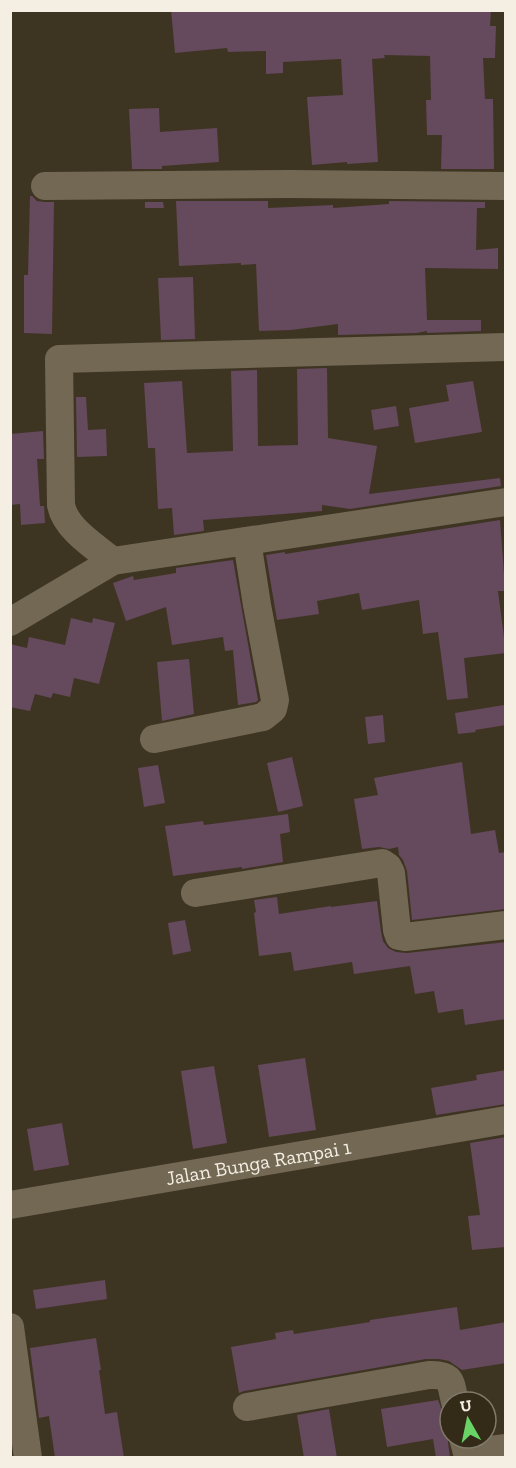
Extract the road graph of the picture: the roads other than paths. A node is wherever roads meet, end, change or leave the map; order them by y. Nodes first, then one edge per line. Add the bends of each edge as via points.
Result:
1 (45, 186) dead end
2 (506, 186) edge
3 (506, 347) edge
4 (506, 502) edge
5 (247, 541) junction
6 (112, 561) junction
7 (10, 622) edge
8 (154, 740) dead end
9 (195, 892) dead end
10 (506, 925) edge
11 (506, 1120) edge
12 (10, 1205) edge
13 (10, 1327) edge
14 (453, 1390) edge
15 (247, 1407) dead end
16 (466, 1450) edge
17 (490, 1450) edge
18 (28, 1458) edge

1 - 2 street
3 - 6 street via 59,359 62,514
4 - 5 street
5 - 6 street
5 - 8 street via 276,700 273,709 263,717
6 - 7 street
9 - 10 street via 382,863 391,873 399,936
11 - 12 street, Jalan Bunga Rampai 1
13 - 18 street
14 - 15 street via 448,1377 440,1374
16 - 17 street

